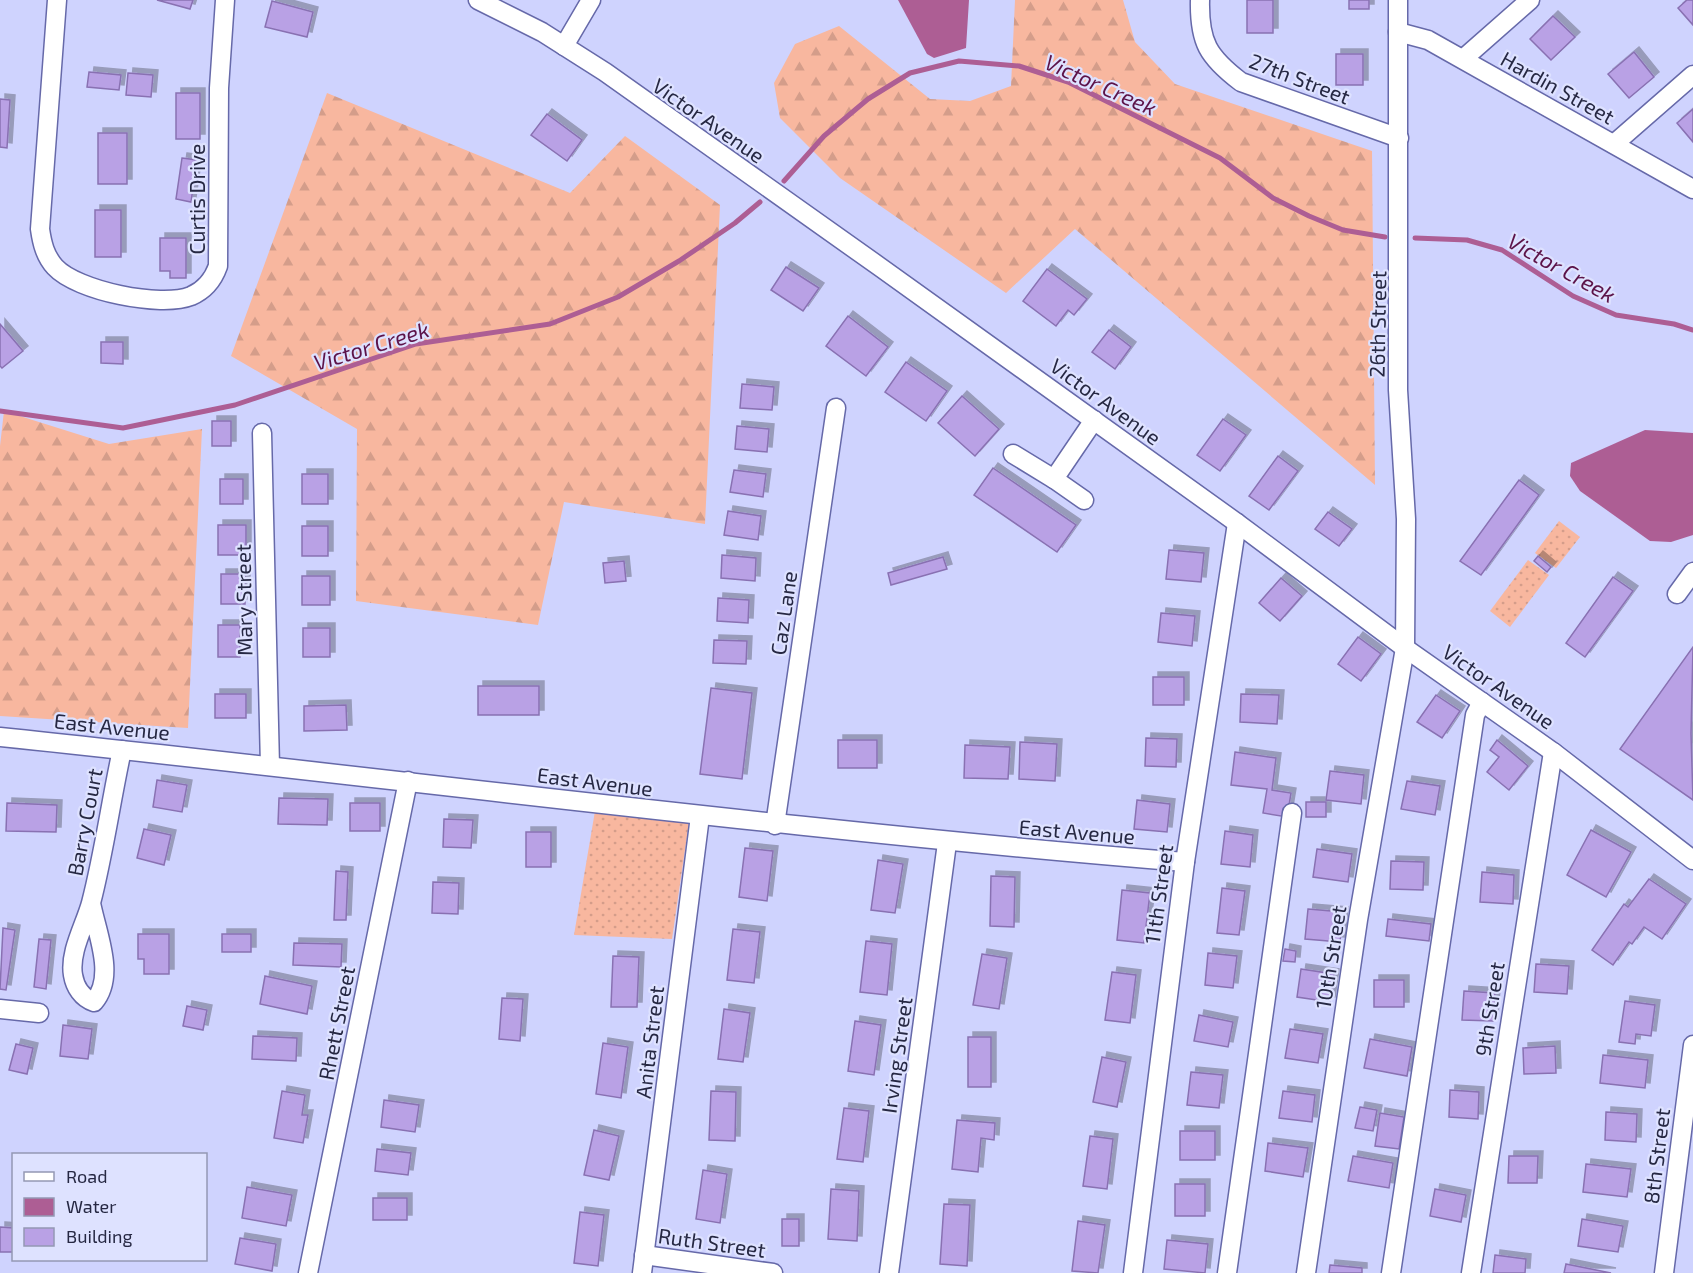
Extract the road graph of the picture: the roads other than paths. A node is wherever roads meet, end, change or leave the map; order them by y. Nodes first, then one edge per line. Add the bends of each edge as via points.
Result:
1 (57, 0) edge
2 (225, 0) edge
3 (478, 0) edge
4 (591, 0) edge
5 (1200, 0) edge
6 (1398, 0) edge
7 (1530, 0) edge
8 (1398, 32) junction
9 (564, 46) junction
10 (1463, 59) junction
11 (1693, 75) edge
12 (1399, 138) junction
13 (1614, 144) junction
14 (1693, 189) edge
15 (836, 408) dead end
16 (1094, 420) junction
17 (261, 433) dead end
18 (1013, 454) dead end
19 (1054, 479) junction
20 (1084, 500) dead end
21 (1237, 523) junction
22 (1693, 572) edge
23 (1677, 594) dead end
24 (1406, 648) junction
25 (1482, 702) junction
26 (0, 737) edge
27 (122, 750) junction
28 (1553, 752) junction
29 (270, 766) junction
30 (408, 782) junction
31 (1292, 813) dead end
32 (700, 816) junction
33 (775, 825) junction
34 (947, 843) junction
35 (1693, 860) edge
36 (1185, 862) junction
37 (91, 903) dead end
38 (0, 1009) edge
39 (39, 1013) dead end
40 (1693, 1045) edge
41 (643, 1264) edge
42 (308, 1273) edge
43 (774, 1273) edge
44 (890, 1273) edge
45 (1133, 1273) edge
46 (1227, 1273) edge
47 (1306, 1273) edge
48 (1391, 1273) edge
49 (1471, 1273) edge
50 (1664, 1273) edge

1 - 2 street, Curtis Drive via 40,229 46,255 64,275 100,290 177,299 207,285 218,266 219,82
3 - 9 street, Victor Avenue
4 - 9 street
5 - 12 street, 27th Street via 1202,36 1211,54 1241,82
6 - 8 street, 26th Street
7 - 10 street
8 - 10 street, Hardin Street via 1428,40
8 - 12 street, 26th Street
9 - 16 street, Victor Avenue
10 - 13 street, Hardin Street
11 - 13 street
12 - 24 street, 26th Street via 1398,390 1406,519
13 - 14 street, Hardin Street
15 - 33 street, Caz Lane
16 - 19 street
16 - 21 street, Victor Avenue
17 - 29 street, Mary Street
18 - 19 street
19 - 20 street
21 - 24 street, Victor Avenue
21 - 36 street, 11th Street
22 - 23 street
24 - 25 street, Victor Avenue
24 - 47 street, 10th Street via 1358,920
25 - 28 street, Victor Avenue
25 - 48 street via 1474,715
26 - 27 street, East Avenue
27 - 29 street, East Avenue
27 - 37 street, Barry Court
28 - 35 street, Victor Avenue
28 - 49 street, 9th Street
29 - 30 street, East Avenue
30 - 32 street, East Avenue
30 - 42 street, Rhett Street
31 - 46 street
32 - 33 street, East Avenue
32 - 41 street, Anita Street
33 - 34 street, East Avenue
34 - 36 street, East Avenue
34 - 44 street, Irving Street
36 - 45 street, 11th Street
38 - 39 street
40 - 50 street, 8th Street
41 - 43 street, Ruth Street

